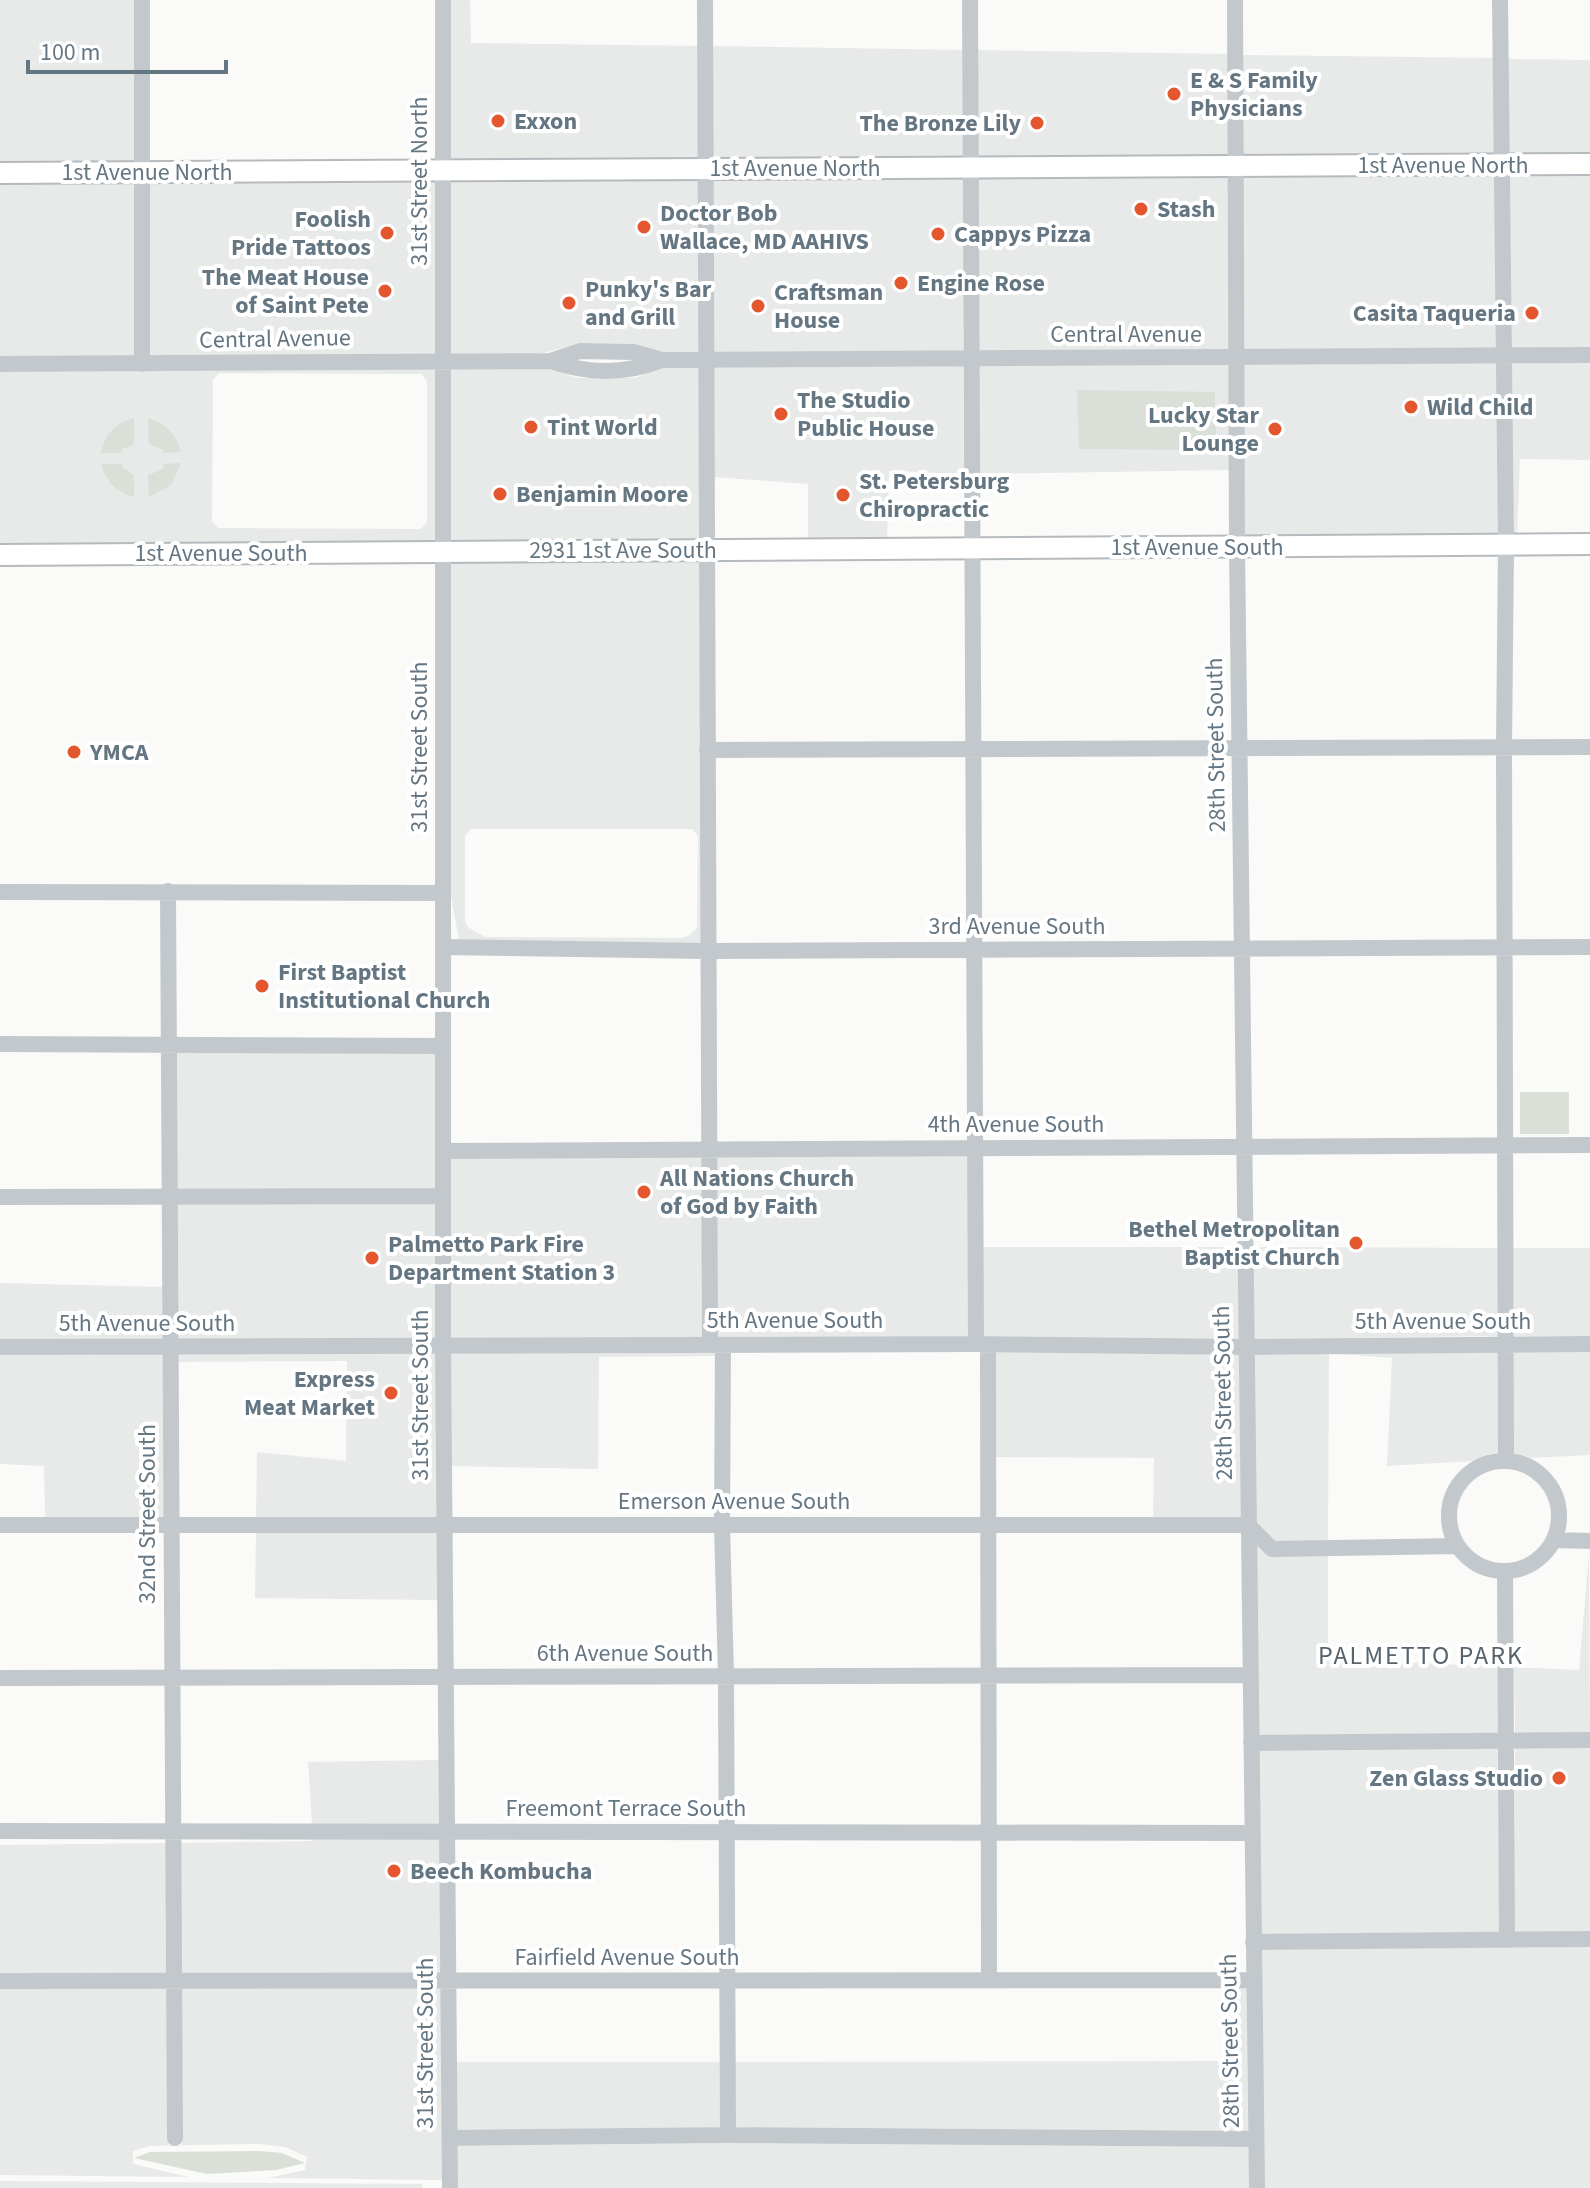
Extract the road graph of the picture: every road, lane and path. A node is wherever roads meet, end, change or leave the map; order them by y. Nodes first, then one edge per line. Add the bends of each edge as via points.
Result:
1 (142, 0) edge
2 (443, 0) edge
3 (705, 0) edge
4 (970, 0) edge
5 (1235, 0) edge
6 (1500, 0) edge
7 (1501, 164) junction
8 (1590, 164) edge
9 (1235, 166) junction
10 (970, 167) junction
11 (705, 169) junction
12 (443, 170) junction
13 (142, 172) junction
14 (0, 173) edge
15 (1590, 355) edge
16 (1505, 356) junction
17 (1236, 357) junction
18 (970, 359) junction
19 (707, 360) junction
20 (444, 361) junction
21 (0, 364) edge
22 (142, 364) junction
23 (1590, 544) edge
24 (1506, 545) junction
25 (1237, 546) junction
26 (972, 548) junction
27 (708, 549) junction
28 (804, 549) joint
29 (443, 551) junction
30 (0, 555) edge
31 (1240, 747) junction
32 (1590, 747) edge
33 (973, 748) junction
34 (1504, 748) junction
35 (707, 750) junction
36 (168, 891) junction
37 (0, 892) edge
38 (443, 893) junction
39 (443, 947) junction
40 (1590, 947) edge
41 (1505, 948) junction
42 (974, 949) junction
43 (1242, 950) junction
44 (708, 951) junction
45 (0, 1044) edge
46 (169, 1044) junction
47 (443, 1046) junction
48 (1590, 1145) edge
49 (1506, 1146) junction
50 (1244, 1147) junction
51 (975, 1148) junction
52 (710, 1150) junction
53 (443, 1151) junction
54 (443, 1196) junction
55 (0, 1197) edge
56 (170, 1197) junction
57 (982, 1344) junction
58 (1507, 1344) junction
59 (1590, 1344) edge
60 (716, 1345) junction
61 (443, 1346) junction
62 (0, 1347) edge
63 (170, 1347) junction
64 (1246, 1347) junction
65 (1506, 1460) junction
66 (0, 1525) edge
67 (172, 1525) junction
68 (445, 1525) junction
69 (722, 1525) junction
70 (988, 1525) junction
71 (1248, 1525) junction
72 (1555, 1540) junction
73 (1590, 1541) edge
74 (1458, 1546) junction
75 (1505, 1571) junction
76 (1250, 1675) junction
77 (726, 1676) junction
78 (988, 1676) junction
79 (446, 1677) junction
80 (0, 1678) edge
81 (172, 1678) junction
82 (1590, 1740) edge
83 (1508, 1741) junction
84 (1251, 1743) junction
85 (0, 1831) edge
86 (173, 1831) junction
87 (447, 1831) junction
88 (727, 1832) junction
89 (989, 1833) junction
90 (1252, 1833) junction
91 (1590, 1939) edge
92 (1507, 1940) junction
93 (1253, 1942) junction
94 (989, 1980) junction
95 (1253, 1980) junction
96 (0, 1981) edge
97 (174, 1981) junction
98 (449, 1981) junction
99 (728, 1981) junction
100 (728, 2135) junction
101 (175, 2138) dead end
102 (450, 2138) junction
103 (1255, 2139) junction
104 (450, 2188) edge
105 (1257, 2188) edge

1 - 13 street
2 - 12 street, 31st Street North
3 - 11 street
4 - 10 street
5 - 9 street, 28th Street South
6 - 7 street
7 - 8 main road, 1st Avenue North
7 - 9 main road, 1st Avenue North
7 - 16 street
9 - 10 main road, 1st Avenue North
9 - 17 street, 28th Street South
10 - 11 main road, 1st Avenue North
10 - 18 street
11 - 12 main road, 1st Avenue North
11 - 19 street
12 - 13 main road, 1st Avenue North
12 - 20 street, 31st Street North
13 - 14 main road, 1st Avenue North
13 - 22 street
15 - 16 street, Central Avenue
16 - 17 street, Central Avenue
16 - 24 street
17 - 18 street, Central Avenue
17 - 25 street, 28th Street South
18 - 19 street, Central Avenue
18 - 26 street
19 - 20 street, Central Avenue via 580,351 550,361
19 - 27 street
20 - 22 street, Central Avenue
20 - 29 street, 31st Street South
21 - 22 street, Central Avenue
23 - 24 main road, 1st Avenue South
24 - 25 main road, 1st Avenue South
24 - 34 street
25 - 26 main road, 1st Avenue South
25 - 31 street, 28th Street South
26 - 28 main road, 1st Avenue South
26 - 33 street
27 - 28 main road, 2931 1st Ave South
27 - 29 main road, 2931 1st Ave South
27 - 35 street
29 - 30 main road, 1st Avenue South
29 - 38 street, 31st Street South
31 - 33 street
31 - 34 street
31 - 43 street, 28th Street South
32 - 34 street
33 - 35 street
33 - 42 street
34 - 41 street
35 - 44 street
36 - 37 street
36 - 38 street
36 - 46 street, 32nd Street South
38 - 39 street, 31st Street South
39 - 44 street, 3rd Avenue South
39 - 47 street, 31st Street South
40 - 41 street, 3rd Avenue South
41 - 43 street, 3rd Avenue South
41 - 49 street
42 - 43 street, 3rd Avenue South
42 - 44 street, 3rd Avenue South
42 - 51 street
43 - 50 street, 28th Street South
44 - 52 street
45 - 46 street
46 - 47 street
46 - 56 street, 32nd Street South
47 - 53 street, 31st Street South
48 - 49 street, 4th Avenue South
49 - 50 street, 4th Avenue South
49 - 58 street
50 - 51 street, 4th Avenue South
50 - 64 street, 28th Street South
51 - 52 street, 4th Avenue South
51 - 57 street
52 - 53 street, 4th Avenue South
52 - 60 street
53 - 54 street, 31st Street South
54 - 56 street
54 - 61 street, 31st Street South
55 - 56 street
56 - 63 street, 32nd Street South
57 - 60 street, 5th Avenue South
57 - 64 street, 5th Avenue South
57 - 70 street
58 - 59 street, 5th Avenue South
58 - 64 street, 5th Avenue South
58 - 65 street
60 - 61 street, 5th Avenue South
60 - 69 street
61 - 63 street, 5th Avenue South
61 - 68 street, 31st Street South
62 - 63 street, 5th Avenue South
63 - 67 street, 32nd Street South
64 - 71 street, 28th Street South
65 - 72 street via 1532,1468 1552,1487 1559,1504
65 - 74 street via 1487,1462 1457,1485 1449,1522
66 - 67 street, Emerson Avenue South
67 - 68 street, Emerson Avenue South
67 - 81 street, 32nd Street South
68 - 69 street, Emerson Avenue South
68 - 79 street, 31st Street South
69 - 70 street, Emerson Avenue South
69 - 77 street
70 - 71 street, Emerson Avenue South
70 - 78 street
71 - 74 street via 1272,1549
71 - 76 street, 28th Street South
72 - 73 street
72 - 75 street via 1534,1563
74 - 75 street via 1475,1563
75 - 83 street
76 - 78 street, 6th Avenue South
76 - 84 street, 28th Street South
77 - 78 street, 6th Avenue South
77 - 79 street, 6th Avenue South
77 - 88 street
78 - 89 street
79 - 81 street, 6th Avenue South
79 - 87 street, 31st Street South
80 - 81 street, 6th Avenue South
81 - 86 street, 32nd Street South
82 - 83 street
83 - 84 street
83 - 92 street
84 - 90 street, 28th Street South
85 - 86 street, Freemont Terrace South
86 - 87 street, Freemont Terrace South
86 - 97 street, 32nd Street South
87 - 88 street, Freemont Terrace South
87 - 98 street, 31st Street South
88 - 89 street, Freemont Terrace South
88 - 99 street
89 - 90 street, Freemont Terrace South
89 - 94 street
90 - 93 street, 28th Street South
91 - 92 street
92 - 93 street
93 - 95 street, 28th Street South
94 - 95 street, Fairfield Avenue South
94 - 99 street, Fairfield Avenue South
95 - 103 street, 28th Street South
96 - 97 street, Fairfield Avenue South
97 - 98 street, Fairfield Avenue South
97 - 101 street, 32nd Street South
98 - 99 street, Fairfield Avenue South
98 - 102 street, 31st Street South
99 - 100 street
100 - 102 street
100 - 103 street
102 - 104 street, 31st Street South
103 - 105 street, 28th Street South

